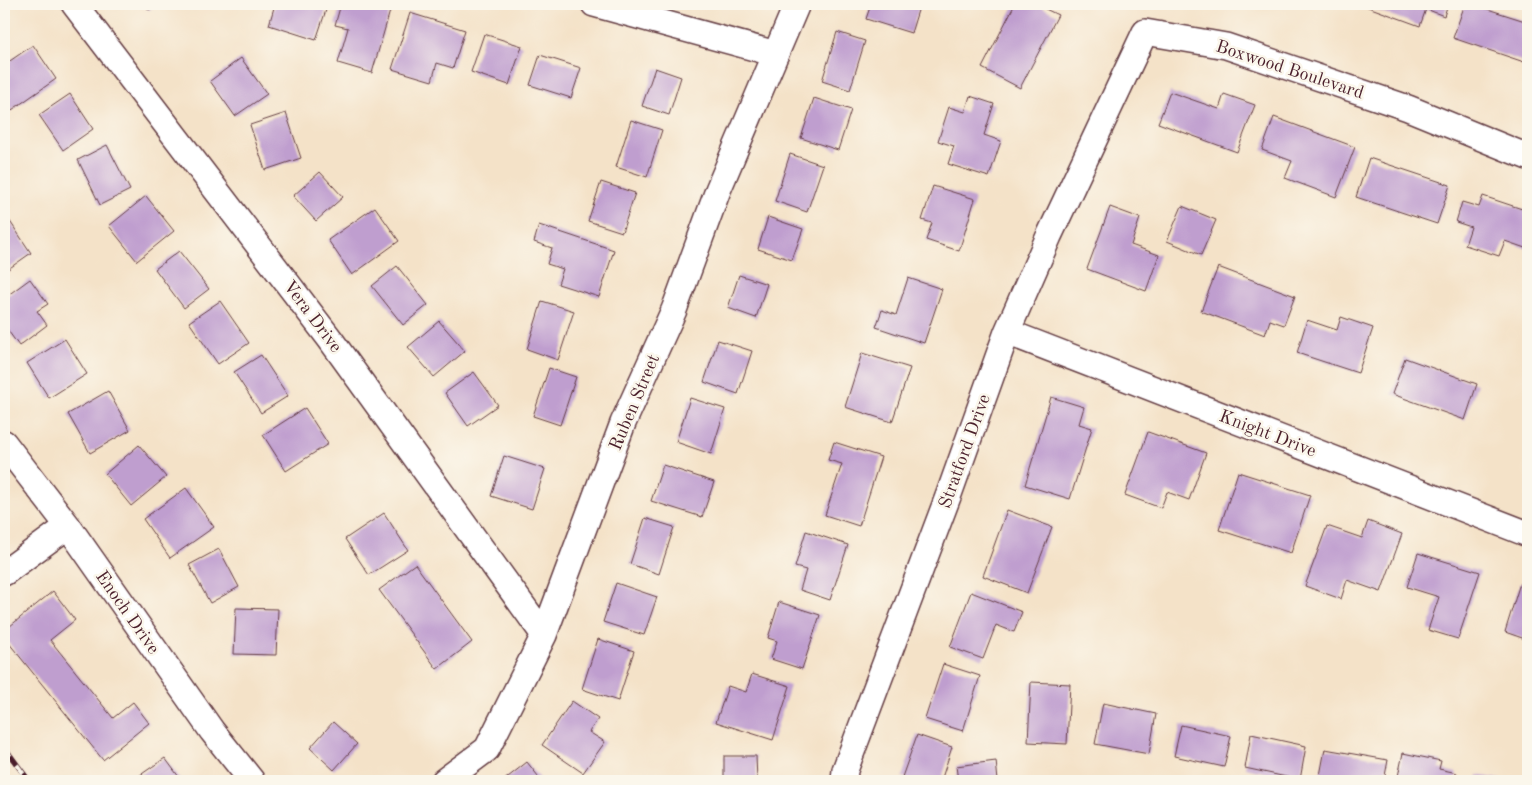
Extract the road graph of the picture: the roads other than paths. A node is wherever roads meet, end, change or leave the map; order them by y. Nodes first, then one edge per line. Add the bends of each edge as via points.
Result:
1 (74, 4) edge
2 (594, 4) edge
3 (796, 4) edge
4 (776, 54) junction
5 (1100, 127) joint
6 (1528, 157) edge
7 (1007, 332) junction
8 (4, 443) edge
9 (68, 526) junction
10 (1528, 534) edge
11 (4, 573) edge
12 (544, 635) junction
13 (252, 781) edge
14 (444, 781) edge
15 (844, 781) edge

1 - 12 street, Vera Drive via 330,338
2 - 4 street
3 - 4 street, Ruben Street
4 - 12 street, Ruben Street via 718,190 674,310 623,423
5 - 6 street, Boxwood Boulevard via 1145,32 1226,46 1408,108
5 - 7 street, Stratford Drive
7 - 10 street, Knight Drive
7 - 15 street, Stratford Drive via 845,770
8 - 9 street, Enoch Drive
9 - 11 street
9 - 13 street, Enoch Drive via 212,731
12 - 14 street, Ruben Street via 487,750

